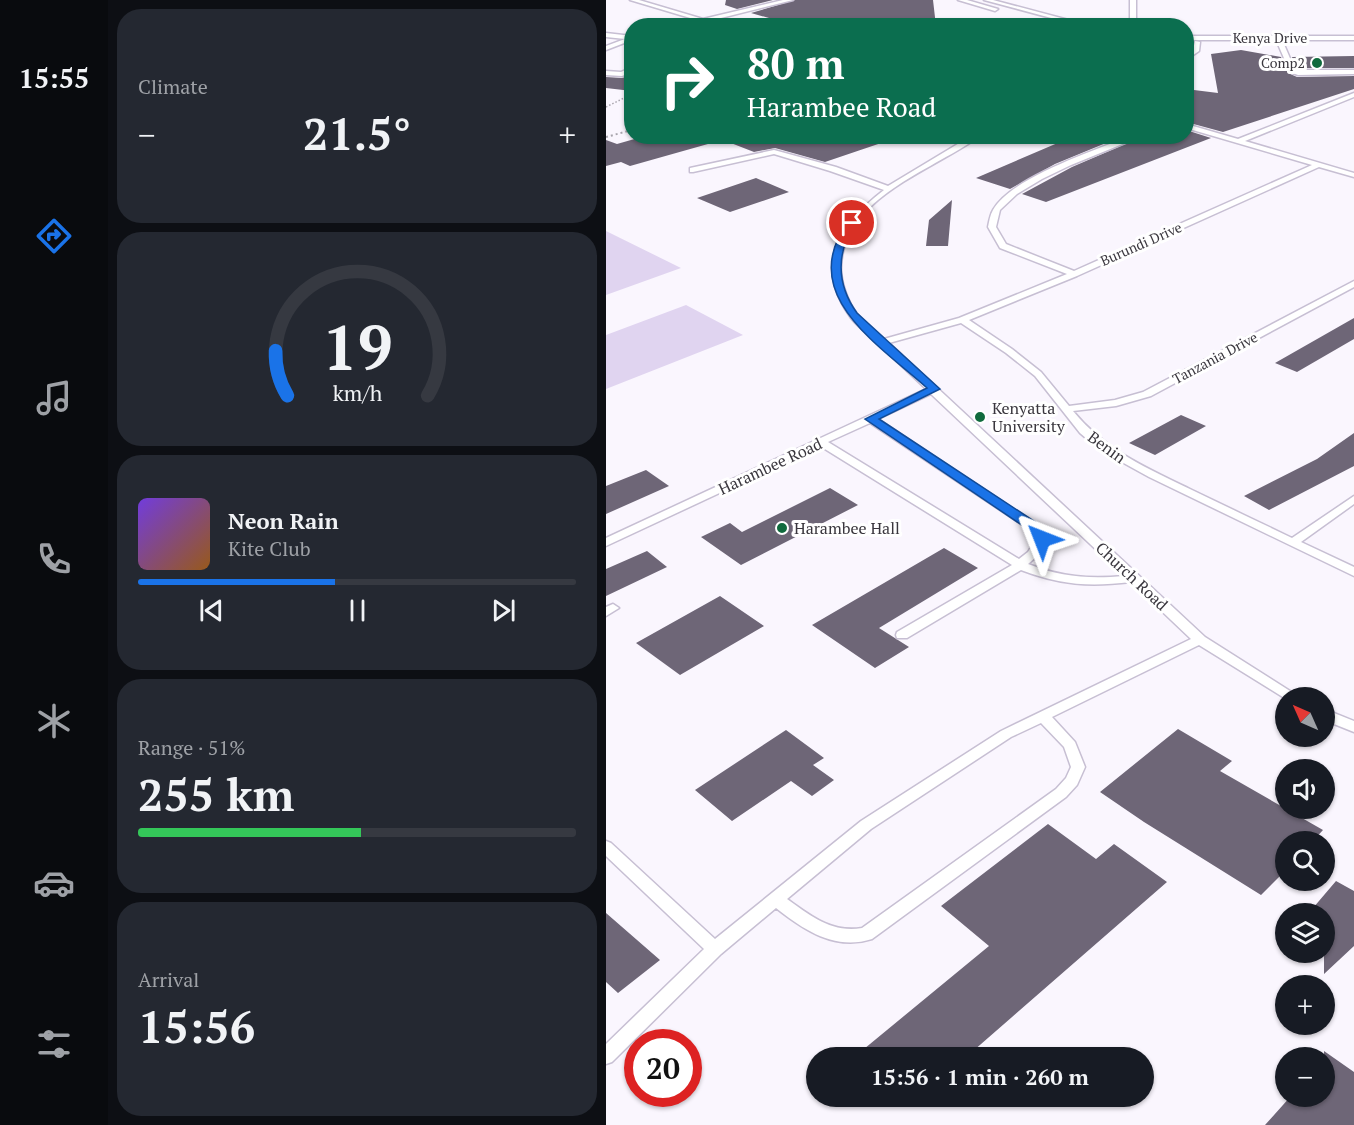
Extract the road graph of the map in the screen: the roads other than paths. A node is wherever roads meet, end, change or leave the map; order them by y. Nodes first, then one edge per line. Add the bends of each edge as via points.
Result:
1 (633, 0) edge
2 (790, 0) edge
3 (961, 0) edge
4 (987, 0) edge
5 (1133, 0) edge
6 (694, 18) edge
7 (710, 18) edge
8 (1030, 18) edge
9 (1058, 18) edge
10 (1133, 18) edge
11 (606, 35) edge
12 (624, 37) edge
13 (1194, 40) edge
14 (1354, 40) edge
15 (624, 41) edge
16 (1194, 41) edge
17 (1197, 42) junction
18 (1280, 42) junction
19 (606, 48) edge
20 (1194, 52) edge
21 (1354, 72) edge
22 (606, 73) edge
23 (624, 73) edge
24 (1354, 95) edge
25 (1194, 128) edge
26 (1239, 141) junction
27 (964, 144) edge
28 (1119, 144) edge
29 (1318, 165) junction
30 (693, 170) dead end
31 (1354, 175) edge
32 (889, 189) junction
33 (1074, 274) junction
34 (1354, 284) edge
35 (962, 320) junction
36 (883, 342) junction
37 (934, 389) junction
38 (1068, 409) junction
39 (871, 419) junction
40 (820, 442) junction
41 (1354, 498) edge
42 (606, 542) edge
43 (1294, 542) junction
44 (1020, 565) junction
45 (1354, 572) edge
46 (1135, 578) junction
47 (902, 635) dead end
48 (1200, 640) junction
49 (1276, 687) edge
50 (1043, 716) junction
51 (1335, 719) edge
52 (1354, 727) edge
53 (606, 848) edge
54 (776, 899) junction
55 (716, 949) junction
56 (606, 1056) edge

1 - 6 lane
2 - 7 lane
3 - 8 lane
4 - 9 lane
5 - 10 lane
11 - 12 lane
13 - 14 lane, Kenya Drive
14 - 18 lane, Kenya Drive
15 - 19 lane
16 - 17 lane, Kenya Drive
17 - 18 lane, Kenya Drive
17 - 20 lane
18 - 21 lane via 1292,71
22 - 23 lane
24 - 26 lane
25 - 26 lane
26 - 29 lane
27 - 32 lane, Church Road
28 - 33 lane via 1036,177 996,208 991,225 994,238 1003,246
29 - 31 lane
29 - 33 lane, Burundi Drive
30 - 32 lane via 774,152
32 - 36 lane, Church Road via 861,211 843,235 835,260 844,303
33 - 35 lane, Burundi Drive
34 - 38 lane, Tanzania Drive via 1147,394 1116,404
35 - 36 lane
35 - 38 lane, Benin via 1026,363
36 - 37 lane, Church Road
37 - 39 lane, Harambee Road
37 - 46 lane, Church Road
38 - 43 lane, Benin via 1084,431 1129,464
39 - 40 lane, Harambee Road
39 - 44 lane via 1038,530 1042,539 1039,545
40 - 42 lane, Harambee Road
40 - 44 lane
41 - 43 lane
43 - 45 lane, Benin
44 - 46 lane via 1070,582
44 - 47 lane
46 - 48 lane, Church Road
48 - 49 lane, Church Road
48 - 50 lane
50 - 54 lane via 1006,734 866,825
50 - 54 lane via 1070,746 1078,767 1072,781 867,933 852,938 830,934 811,926
51 - 52 lane
53 - 55 lane
54 - 55 lane
55 - 56 lane

